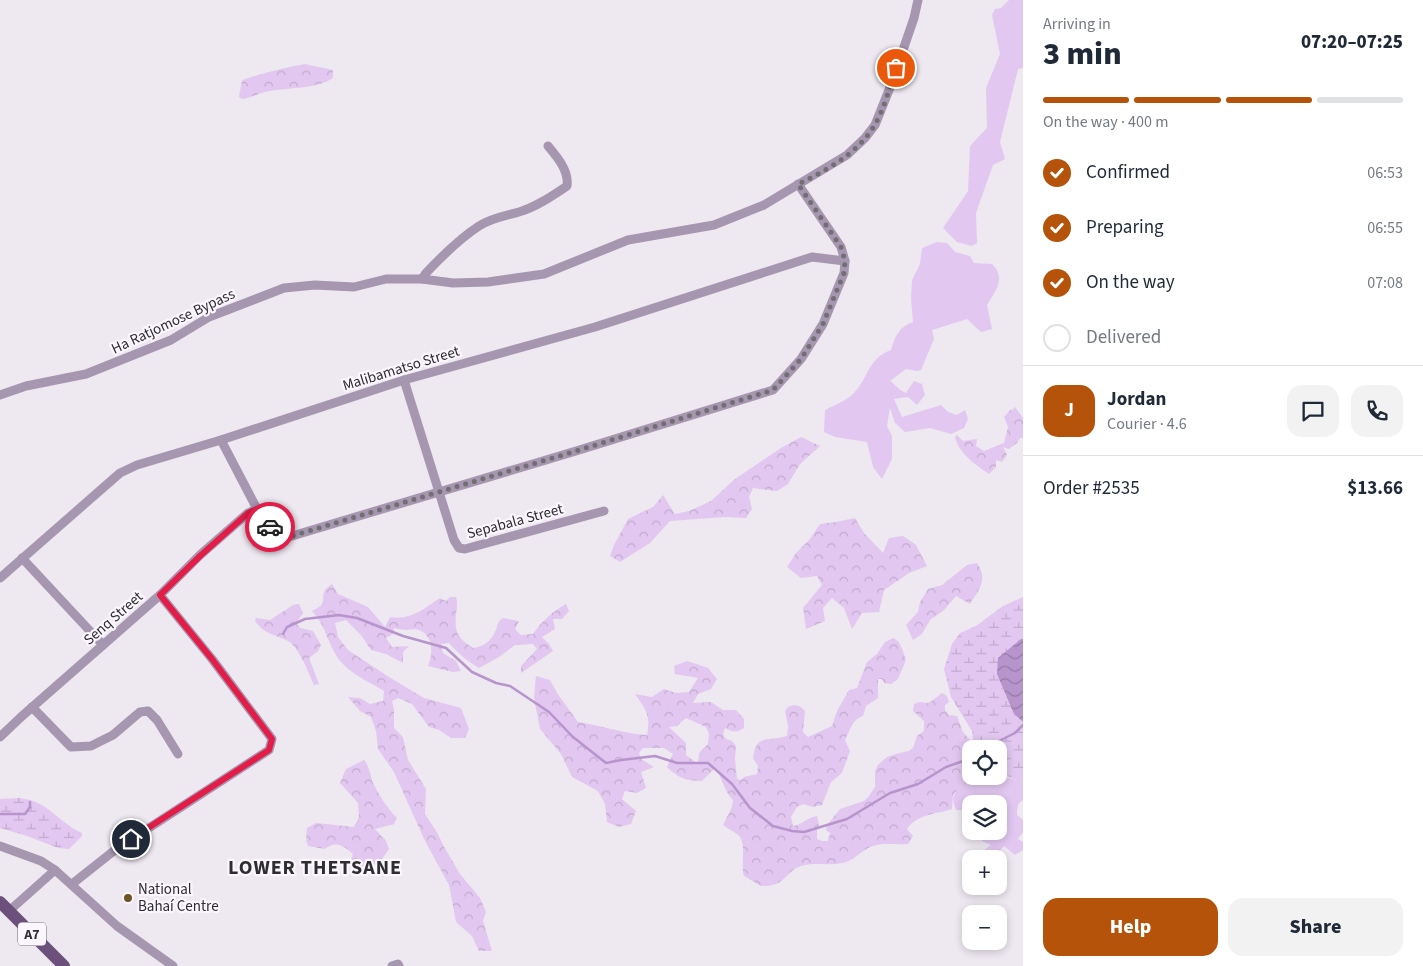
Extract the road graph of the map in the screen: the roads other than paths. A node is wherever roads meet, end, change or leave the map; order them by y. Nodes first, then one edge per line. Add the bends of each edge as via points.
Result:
1 (918, 0) edge
2 (548, 146) dead end
3 (798, 184) junction
4 (845, 261) junction
5 (422, 279) junction
6 (404, 380) junction
7 (0, 395) edge
8 (221, 440) junction
9 (439, 492) junction
10 (257, 509) junction
11 (604, 511) dead end
12 (22, 558) junction
13 (0, 578) edge
14 (160, 595) junction
15 (104, 645) junction
16 (32, 707) junction
17 (0, 737) edge
18 (178, 754) dead end
19 (0, 846) edge
20 (56, 870) junction
21 (72, 884) junction
22 (5, 906) edge
23 (64, 966) edge
24 (173, 966) edge
25 (392, 966) edge
26 (399, 966) edge

1 - 3 street, Ha Ratjomose Bypass via 875,125 847,155
2 - 5 street via 568,178 567,186 520,212 500,216 479,226 458,242
3 - 4 street via 841,247
3 - 5 street, Ha Ratjomose Bypass via 764,205 714,226 628,240 544,274 488,282 453,283
4 - 6 street, Malibamatso Street via 812,257 595,327
4 - 9 street via 839,289 823,324 801,359 773,390
5 - 7 street, Ha Ratjomose Bypass via 386,279 354,288 315,285 284,288 209,317 171,340 86,374 26,386
6 - 8 street, Malibamatso Street
6 - 9 street, Sepabala Street
8 - 10 street
8 - 12 street, Malibamatso Street via 120,473
9 - 10 street via 292,536 279,536
9 - 11 street, Sepabala Street via 454,540 459,548 464,549
10 - 14 street, Senq Street via 248,513
12 - 13 street, Malibamatso Street
12 - 15 street
14 - 15 street, Senq Street
14 - 21 street via 272,739 269,750 115,850
15 - 16 street, Senq Street
16 - 17 street, Senq Street
16 - 18 street via 71,747 91,746 113,735 140,712 148,712
19 - 20 street
20 - 21 street
20 - 22 street
21 - 24 street via 117,926
22 - 23 main road, A7
25 - 26 street

